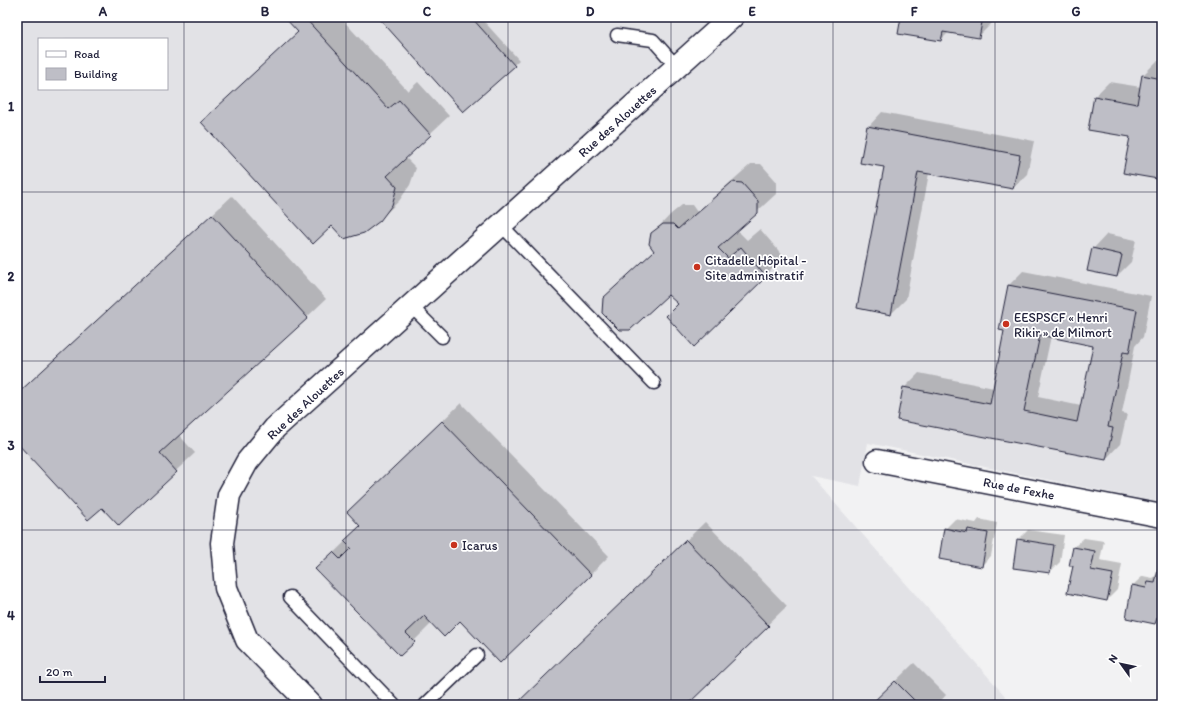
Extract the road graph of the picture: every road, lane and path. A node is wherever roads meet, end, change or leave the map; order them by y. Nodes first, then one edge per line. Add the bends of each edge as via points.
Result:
1 (732, 17) edge
2 (617, 35) dead end
3 (677, 67) junction
4 (501, 225) junction
5 (411, 306) junction
6 (442, 337) dead end
7 (654, 383) dead end
8 (877, 461) dead end
9 (1162, 516) edge
10 (290, 597) dead end
11 (478, 655) dead end
12 (311, 705) edge
13 (394, 705) edge
14 (426, 705) edge

1 - 3 street, Rue des Alouettes
2 - 3 lane via 653,40
3 - 4 street, Rue des Alouettes
4 - 5 street, Rue des Alouettes
4 - 7 lane
5 - 6 lane
5 - 12 street, Rue des Alouettes via 275,428 247,462 229,495 222,543 226,588 247,640
8 - 9 street, Rue de Fexhe
10 - 13 lane
11 - 14 lane

